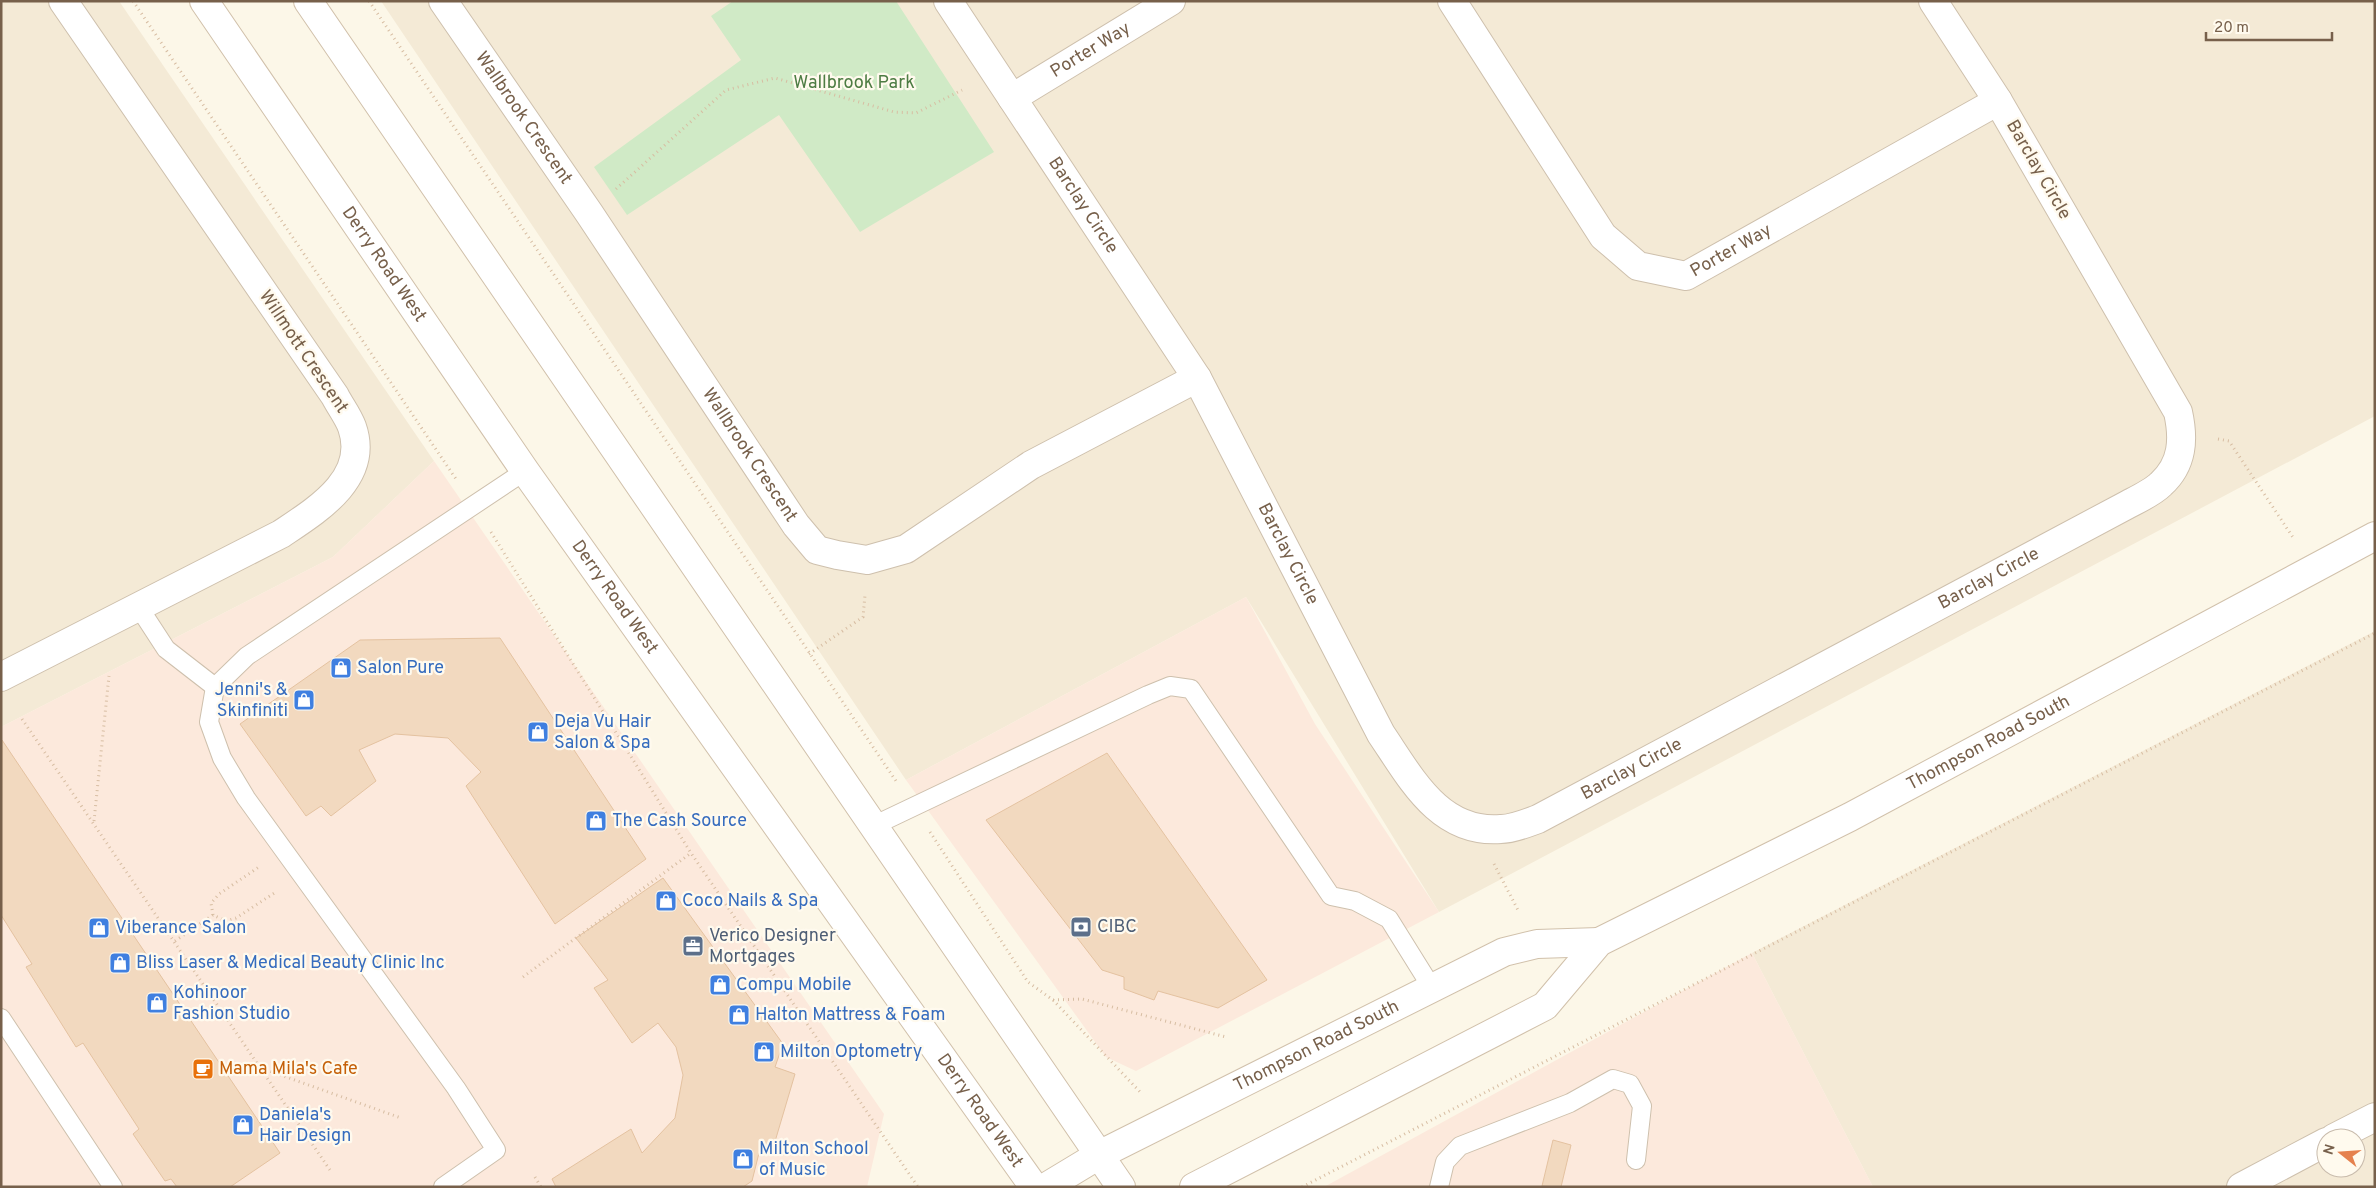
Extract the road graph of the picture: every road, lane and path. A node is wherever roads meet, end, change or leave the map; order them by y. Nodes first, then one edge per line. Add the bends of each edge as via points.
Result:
1 (63, 1) edge
2 (133, 1) edge
3 (204, 1) edge
4 (308, 1) edge
5 (368, 1) edge
6 (443, 1) edge
7 (948, 1) edge
8 (1171, 1) edge
9 (1452, 1) edge
10 (1933, 1) edge
11 (996, 73) junction
12 (1012, 98) junction
13 (1998, 101) junction
14 (589, 213) junction
15 (1196, 378) junction
16 (2183, 433) junction
17 (525, 471) junction
18 (474, 506) junction
19 (2375, 536) edge
20 (867, 560) junction
21 (2314, 569) junction
22 (138, 606) junction
23 (2375, 634) edge
24 (809, 654) junction
25 (109, 676) dead end
26 (1, 677) edge
27 (215, 687) junction
28 (22, 719) dead end
29 (914, 807) junction
30 (94, 821) junction
31 (873, 826) junction
32 (1475, 828) junction
33 (284, 850) junction
34 (691, 853) junction
35 (302, 875) junction
36 (213, 914) junction
37 (175, 941) junction
38 (1598, 942) junction
39 (1537, 944) junction
40 (523, 977) dead end
41 (1432, 988) junction
42 (1052, 1000) junction
43 (1, 1018) edge
44 (1226, 1037) dead end
45 (260, 1068) junction
46 (2375, 1117) edge
47 (401, 1118) dead end
48 (1166, 1121) junction
49 (2354, 1128) edge
50 (2316, 1147) edge
51 (1099, 1155) junction
52 (1636, 1160) dead end
53 (332, 1173) dead end
54 (534, 1177) dead end
55 (113, 1187) edge
56 (442, 1187) edge
57 (541, 1187) edge
58 (918, 1187) edge
59 (1034, 1187) edge
60 (1046, 1187) edge
61 (1121, 1187) edge
62 (1194, 1187) edge
63 (1302, 1187) edge
64 (1439, 1187) edge
65 (2241, 1187) edge

1 - 22 street, Willmott Crescent via 335,396 352,427 355,450 352,468 340,488 319,508 281,534
2 - 18 path
3 - 17 street, Derry Road West
4 - 31 street
5 - 24 path
6 - 14 street, Wallbrook Crescent
7 - 11 street, Barclay Circle
8 - 12 street, Porter Way
9 - 13 street, Porter Way via 1603,236 1638,266 1686,276
10 - 13 street, Barclay Circle
11 - 12 street, Barclay Circle
11 - 14 path via 916,113 894,112 775,78 726,90
12 - 15 street, Barclay Circle
13 - 16 street, Barclay Circle via 2178,412
14 - 20 street, Wallbrook Crescent via 796,525 817,550
15 - 20 street, Wallbrook Crescent via 1031,465 906,549
15 - 32 street, Barclay Circle via 1381,734 1414,784 1445,815
16 - 21 path via 2229,441
16 - 32 street, Barclay Circle via 2179,459 2161,484 2124,506 1538,819 1502,830
17 - 18 lane
17 - 59 street, Derry Road West
18 - 27 lane via 247,656
18 - 34 path
19 - 21 street, Thompson Road South
20 - 24 path via 863,616
21 - 38 street, Thompson Road South via 1850,817
22 - 26 street, Willmott Crescent
22 - 27 lane via 166,649
23 - 63 path
24 - 29 path
25 - 30 path
27 - 33 lane via 210,722 222,758
28 - 30 path
29 - 31 lane
29 - 41 lane via 1148,695 1170,686 1191,690 1331,896 1354,901 1389,919
29 - 42 path via 1028,982
30 - 37 path
31 - 51 street
32 - 39 path
33 - 35 lane
33 - 36 path via 219,894 211,903
34 - 40 path
34 - 58 path
35 - 36 path via 236,918 226,921
35 - 56 lane via 456,1088 496,1150
36 - 37 path
37 - 45 path
38 - 39 street, Thompson Road South
38 - 62 street, Thompson Road South via 1545,1006
39 - 41 street, Thompson Road South via 1504,952
41 - 48 street, Thompson Road South
42 - 44 path via 1082,999
42 - 48 path
43 - 55 lane
45 - 47 path
45 - 53 path
46 - 49 street
48 - 51 street, Thompson Road South
50 - 65 street
51 - 60 street, Thompson Road South
51 - 61 street
52 - 64 lane via 1642,1106 1630,1084 1613,1079 1570,1103 1460,1146 1445,1162
54 - 57 path

